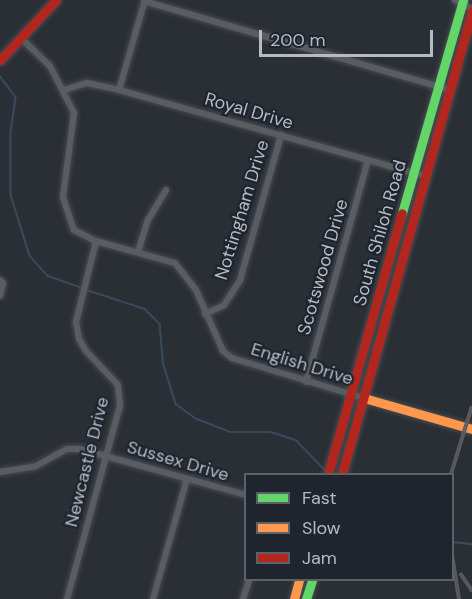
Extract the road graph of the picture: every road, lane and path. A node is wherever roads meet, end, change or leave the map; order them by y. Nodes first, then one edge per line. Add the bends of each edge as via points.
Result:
1 (56, 0) edge
2 (145, 1) edge
3 (460, 1) edge
4 (472, 10) edge
5 (21, 38) junction
6 (0, 60) edge
7 (438, 87) junction
8 (64, 90) junction
9 (118, 90) junction
10 (450, 90) junction
11 (280, 135) junction
12 (368, 160) junction
13 (414, 174) junction
14 (425, 176) junction
15 (166, 190) dead end
16 (96, 241) junction
17 (138, 252) junction
18 (0, 280) edge
19 (1, 293) edge
20 (205, 314) junction
21 (306, 382) junction
22 (351, 394) junction
23 (364, 398) junction
24 (472, 429) edge
25 (107, 456) junction
26 (0, 472) edge
27 (328, 473) edge
28 (342, 473) edge
29 (187, 479) junction
30 (244, 494) edge
31 (248, 581) edge
32 (298, 581) edge
33 (311, 581) edge
34 (67, 599) edge
35 (153, 599) edge
36 (243, 599) edge
37 (294, 599) edge
38 (306, 599) edge

1 - 5 main road
2 - 7 street
2 - 9 street
3 - 4 street
3 - 7 main road, South Shiloh Road
4 - 10 main road, South Shiloh Road
5 - 6 main road
5 - 8 street, English Drive via 51,66
7 - 10 street
7 - 13 main road, South Shiloh Road
8 - 9 street, Royal Drive via 87,83
8 - 16 street, English Drive via 74,113 63,197 74,230
9 - 11 street, Royal Drive
10 - 14 main road, South Shiloh Road
11 - 12 street, Royal Drive
11 - 20 street, Nottingham Drive via 240,280 224,305
12 - 13 street, Royal Drive
12 - 21 street, Scotswood Drive
13 - 14 street, Royal Drive
13 - 22 main road, South Shiloh Road
14 - 23 main road, South Shiloh Road
15 - 17 street via 148,220
16 - 17 street, English Drive
16 - 25 street, Newcastle Drive via 76,322 79,339 110,374 121,396
17 - 20 street, English Drive via 175,263 196,290
18 - 19 street
20 - 21 street, English Drive via 223,351 232,358
21 - 22 street, English Drive
22 - 23 street, English Drive
22 - 27 main road, South Shiloh Road
23 - 24 main road
23 - 28 main road, South Shiloh Road
25 - 26 street, Sussex Drive via 67,448 36,466
25 - 29 street, Sussex Drive
25 - 34 street, Newcastle Drive
29 - 30 street, Sussex Drive
29 - 35 street
31 - 36 street
32 - 37 main road
33 - 38 main road

